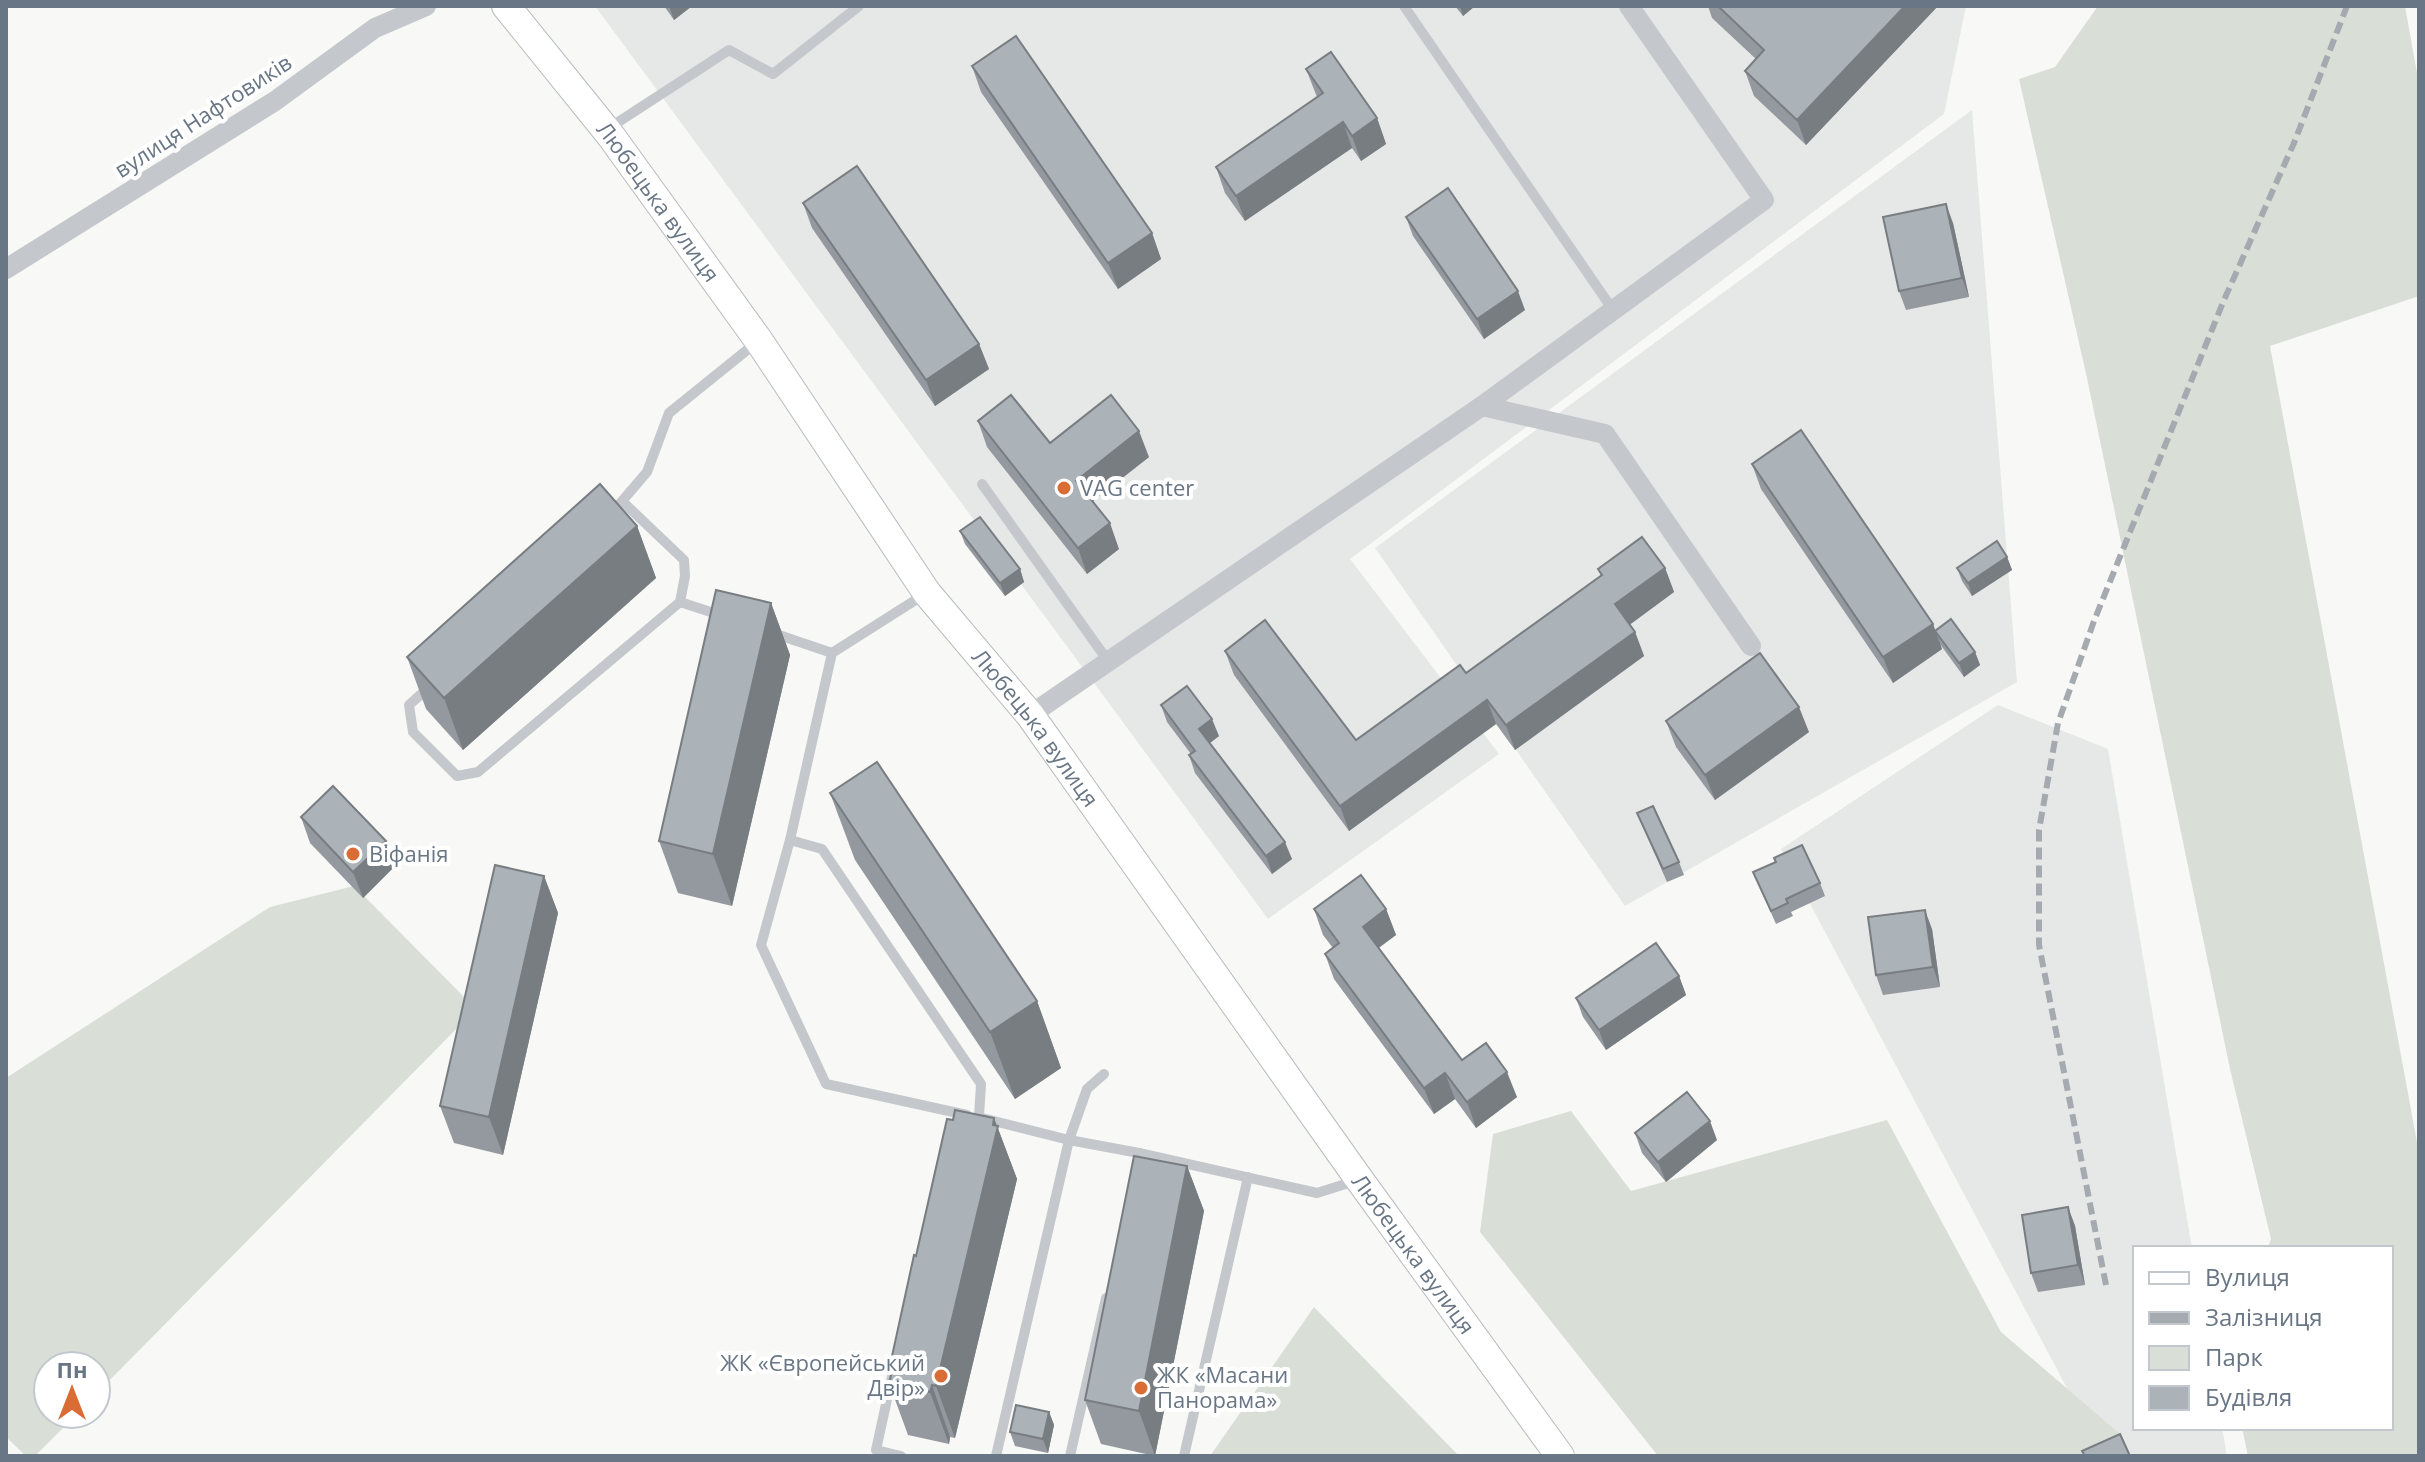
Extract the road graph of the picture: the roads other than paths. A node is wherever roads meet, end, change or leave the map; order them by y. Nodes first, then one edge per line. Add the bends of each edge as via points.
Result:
1 (426, 6) edge
2 (506, 6) edge
3 (859, 6) edge
4 (1404, 6) edge
5 (1629, 6) edge
6 (606, 130) junction
7 (6, 269) edge
8 (1613, 310) junction
9 (759, 341) junction
10 (1482, 406) junction
11 (982, 484) dead end
12 (623, 502) junction
13 (601, 523) edge
14 (927, 593) junction
15 (680, 602) junction
16 (735, 620) edge
17 (763, 630) edge
18 (1751, 646) dead end
19 (832, 653) junction
20 (1108, 661) junction
21 (432, 684) edge
22 (1030, 715) junction
23 (790, 840) junction
24 (1104, 1074) dead end
25 (951, 1111) junction
26 (979, 1117) junction
27 (948, 1126) edge
28 (1069, 1140) junction
29 (1139, 1153) junction
30 (1136, 1168) edge
31 (1248, 1177) junction
32 (1359, 1179) junction
33 (1108, 1289) edge
34 (896, 1358) edge
35 (901, 1456) edge
36 (996, 1456) edge
37 (1070, 1456) edge
38 (1184, 1456) edge
39 (1560, 1456) edge

1 - 7 street, вулиця Нафтовиків via 375,28 275,101
2 - 6 main road, Любецька вулиця
3 - 6 lane via 773,74 729,50
4 - 8 lane
5 - 8 street via 1764,200
6 - 9 main road, Любецька вулиця
8 - 10 street
9 - 12 lane via 669,413 647,472
9 - 14 main road, Любецька вулиця
10 - 18 street via 1605,434
10 - 20 street
11 - 20 lane
12 - 13 lane
12 - 15 lane via 684,560
14 - 19 lane
14 - 22 main road, Любецька вулиця
15 - 16 lane
15 - 21 lane via 478,772 457,776 413,732 409,705
17 - 19 lane
19 - 23 lane
20 - 22 street
22 - 32 main road, Любецька вулиця
23 - 25 lane via 761,945 826,1084
23 - 26 lane via 822,849 981,1084
24 - 28 lane via 1087,1089
25 - 26 lane
25 - 27 lane
26 - 28 lane
28 - 29 lane
28 - 36 lane
29 - 30 lane
29 - 31 lane
31 - 32 lane via 1317,1193
31 - 38 lane
32 - 39 main road, Любецька вулиця
33 - 37 lane
34 - 35 lane via 876,1450

